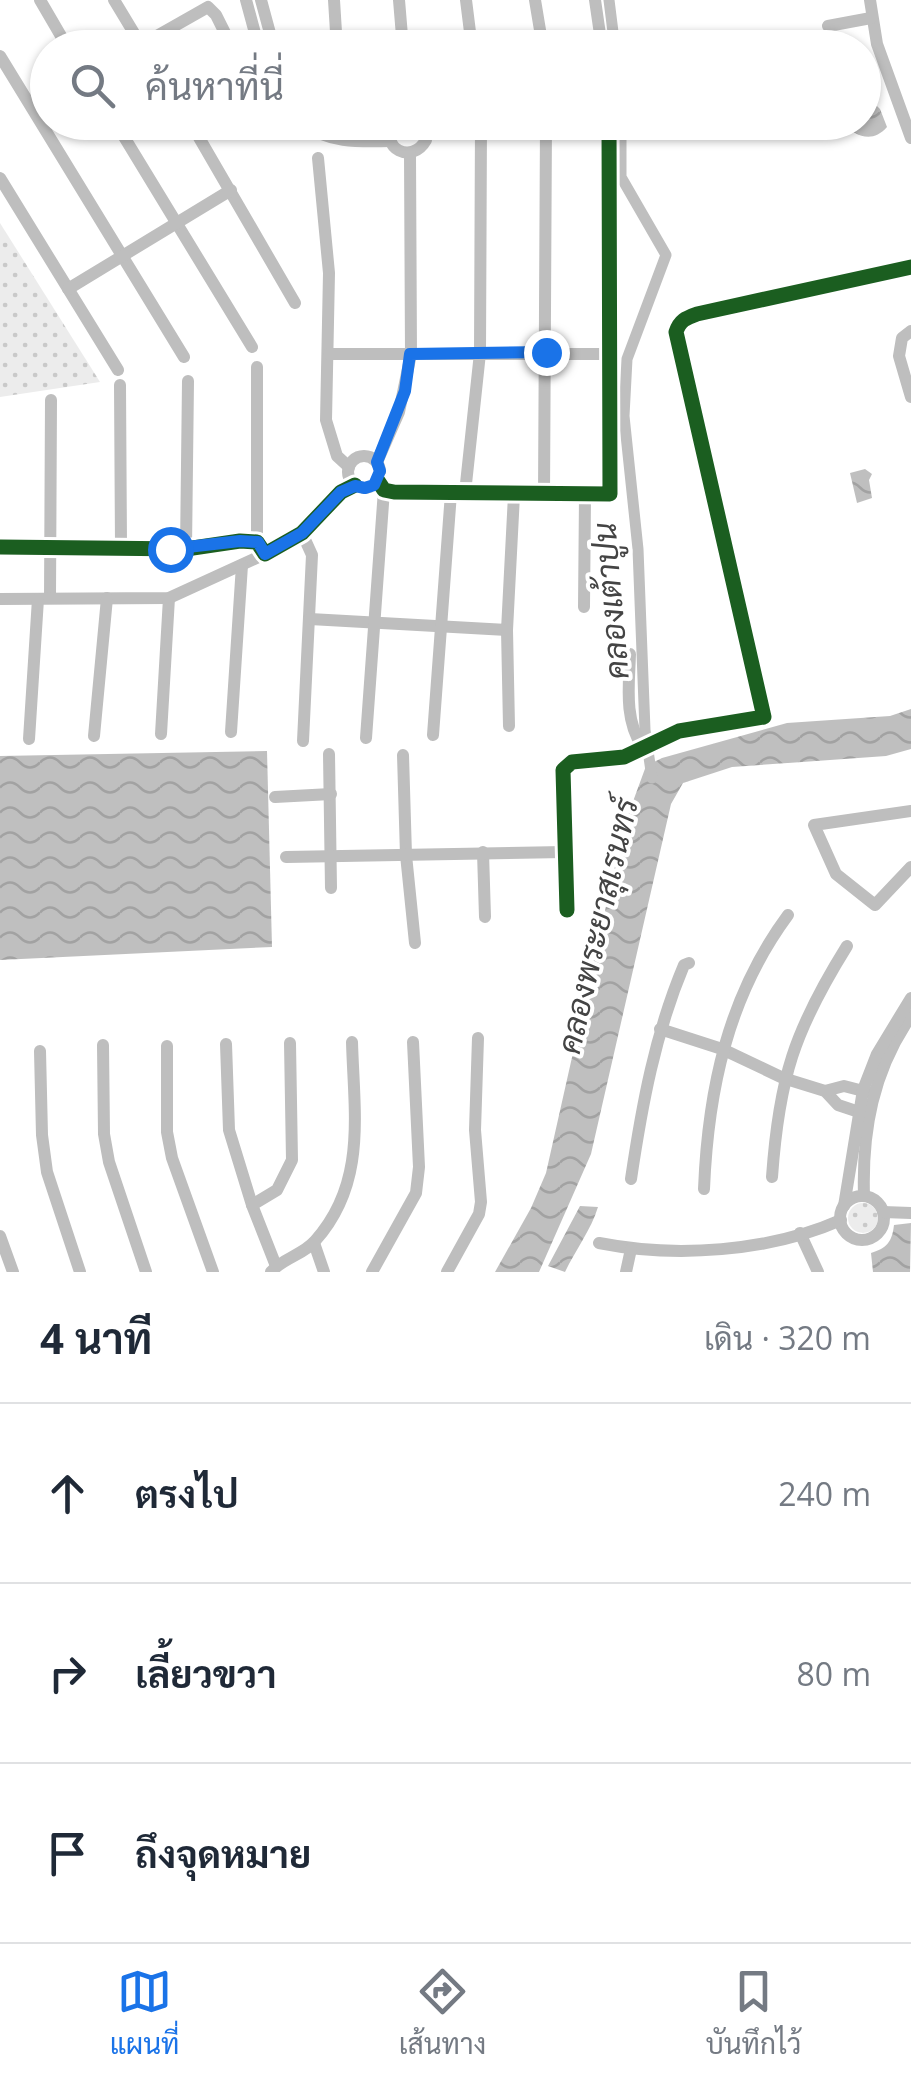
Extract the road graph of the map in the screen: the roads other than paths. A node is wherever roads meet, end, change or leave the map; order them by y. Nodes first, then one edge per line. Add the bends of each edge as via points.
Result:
1 (40, 0) edge
2 (114, 0) edge
3 (246, 0) edge
4 (261, 0) edge
5 (334, 0) edge
6 (399, 0) edge
7 (466, 0) edge
8 (535, 0) edge
9 (595, 0) edge
10 (870, 0) edge
11 (250, 17) junction
12 (266, 18) junction
13 (871, 18) junction
14 (828, 26) dead end
15 (58, 30) edge
16 (132, 30) edge
17 (169, 30) edge
18 (224, 30) edge
19 (254, 30) edge
20 (269, 30) edge
21 (336, 30) edge
22 (401, 30) edge
23 (470, 30) edge
24 (539, 30) edge
25 (599, 30) edge
26 (874, 30) edge
27 (881, 53) edge
28 (0, 56) edge
29 (30, 105) edge
30 (911, 138) edge
31 (51, 140) edge
32 (126, 140) edge
33 (201, 140) edge
34 (394, 140) edge
35 (422, 140) edge
36 (482, 140) edge
37 (546, 140) edge
38 (609, 140) edge
39 (410, 154) junction
40 (318, 158) dead end
41 (0, 178) edge
42 (230, 190) junction
43 (178, 224) junction
44 (122, 257) junction
45 (911, 268) edge
46 (68, 289) junction
47 (295, 304) dead end
48 (911, 331) edge
49 (252, 347) dead end
50 (546, 352) junction
51 (480, 353) junction
52 (329, 354) junction
53 (410, 354) junction
54 (608, 354) junction
55 (184, 358) dead end
56 (257, 366) dead end
57 (188, 381) dead end
58 (911, 396) edge
59 (51, 400) dead end
60 (377, 462) junction
61 (348, 468) junction
62 (381, 485) junction
63 (355, 486) junction
64 (458, 493) junction
65 (514, 496) junction
66 (544, 496) junction
67 (585, 496) junction
68 (302, 533) junction
69 (121, 546) junction
70 (0, 548) edge
71 (50, 548) junction
72 (261, 548) junction
73 (186, 550) junction
74 (242, 565) junction
75 (44, 598) junction
76 (107, 598) junction
77 (169, 598) junction
78 (0, 599) edge
79 (584, 607) dead end
80 (310, 619) junction
81 (376, 622) junction
82 (442, 627) junction
83 (507, 630) junction
84 (630, 654) dead end
85 (510, 726) dead end
86 (231, 732) dead end
87 (160, 734) dead end
88 (433, 735) dead end
89 (94, 736) dead end
90 (366, 738) dead end
91 (30, 739) dead end
92 (303, 741) dead end
93 (647, 744) junction
94 (330, 754) dead end
95 (404, 756) dead end
96 (330, 794) junction
97 (275, 797) dead end
98 (911, 810) edge
99 (483, 852) junction
100 (564, 852) junction
101 (406, 855) junction
102 (330, 856) junction
103 (286, 857) dead end
104 (911, 866) edge
105 (332, 888) dead end
106 (567, 910) dead end
107 (788, 915) dead end
108 (486, 917) dead end
109 (415, 943) dead end
110 (848, 946) dead end
111 (688, 963) dead end
112 (911, 998) edge
113 (911, 1016) edge
114 (660, 1029) junction
115 (478, 1038) dead end
116 (352, 1042) dead end
117 (414, 1042) dead end
118 (226, 1044) dead end
119 (290, 1044) dead end
120 (103, 1045) dead end
121 (167, 1046) dead end
122 (722, 1049) junction
123 (40, 1051) dead end
124 (783, 1078) junction
125 (825, 1091) junction
126 (868, 1092) junction
127 (863, 1114) junction
128 (772, 1178) dead end
129 (631, 1179) dead end
130 (704, 1189) dead end
131 (864, 1196) junction
132 (252, 1204) junction
133 (883, 1212) junction
134 (842, 1213) junction
135 (911, 1213) edge
136 (800, 1233) junction
137 (0, 1236) edge
138 (314, 1243) junction
139 (599, 1243) dead end
140 (631, 1249) junction
141 (274, 1269) edge
142 (13, 1272) edge
143 (80, 1272) edge
144 (146, 1272) edge
145 (213, 1272) edge
146 (324, 1272) edge
147 (372, 1272) edge
148 (448, 1272) edge
149 (626, 1272) edge
150 (818, 1272) edge

1 - 15 street
2 - 16 street
3 - 11 street
4 - 12 street
5 - 21 street
6 - 22 street
7 - 23 street
8 - 24 street
9 - 25 street
10 - 13 street
11 - 12 street
11 - 19 street
12 - 20 street
13 - 14 street
13 - 26 street
17 - 18 street via 208,7
27 - 30 street
28 - 29 street
31 - 44 street
32 - 43 street
33 - 42 street
34 - 39 street via 398,151
35 - 39 street
36 - 51 street
37 - 50 street
38 - 54 street
39 - 53 street
40 - 52 street
41 - 46 street
42 - 43 street
42 - 47 street
43 - 44 street
43 - 49 street
44 - 46 street
44 - 55 street
45 - 93 street via 697,314 678,325 764,717 679,731
46 - 69 street via 119,377
48 - 58 street via 902,338 899,356
50 - 51 street
50 - 54 street
50 - 66 street
51 - 53 street
51 - 64 street
52 - 53 street
52 - 61 street via 326,420
53 - 60 street via 402,402
54 - 67 street via 610,494
56 - 72 street
57 - 73 street
59 - 71 street
60 - 61 street via 358,456
60 - 62 street
61 - 63 street
62 - 63 street
62 - 64 street
62 - 81 street
63 - 68 street
64 - 65 street
64 - 82 street
65 - 66 street
65 - 83 street
66 - 67 street
67 - 79 street
68 - 72 street
68 - 80 street via 312,554
69 - 71 street
69 - 73 street
70 - 71 street
71 - 75 street
72 - 73 street via 240,541
72 - 74 street
74 - 77 street
74 - 86 street
75 - 76 street
75 - 78 street
75 - 91 street
76 - 77 street
76 - 89 street
77 - 87 street
80 - 81 street
80 - 92 street
81 - 82 street
81 - 90 street
82 - 83 street
82 - 88 street
83 - 85 street
84 - 93 street via 633,732
93 - 100 street via 563,770
94 - 96 street
95 - 101 street
96 - 97 street
96 - 102 street
98 - 104 street via 814,825 836,874 876,905
99 - 100 street
99 - 101 street
99 - 108 street
100 - 106 street
101 - 102 street
101 - 109 street
102 - 103 street
102 - 105 street
107 - 122 street via 752,974
110 - 124 street via 804,1018
111 - 114 street
112 - 126 street via 882,1044
113 - 126 street
114 - 122 street
114 - 129 street
115 - 148 street via 481,1202
116 - 138 street via 354,1158 348,1188
117 - 147 street via 416,1193
118 - 132 street via 229,1130
119 - 132 street via 292,1160 277,1190
120 - 144 street via 109,1162
121 - 145 street via 172,1158
122 - 124 street
122 - 130 street
123 - 143 street via 47,1172
124 - 125 street
124 - 128 street
125 - 126 street via 844,1086
125 - 127 street via 838,1105
126 - 127 street
127 - 131 street
127 - 134 street
131 - 133 street
131 - 134 street
132 - 141 street
133 - 134 street via 882,1227 866,1240 852,1237
133 - 135 street
134 - 136 street
136 - 140 street via 728,1247
136 - 150 street
137 - 142 street
138 - 141 street
138 - 146 street
139 - 140 street
140 - 149 street

